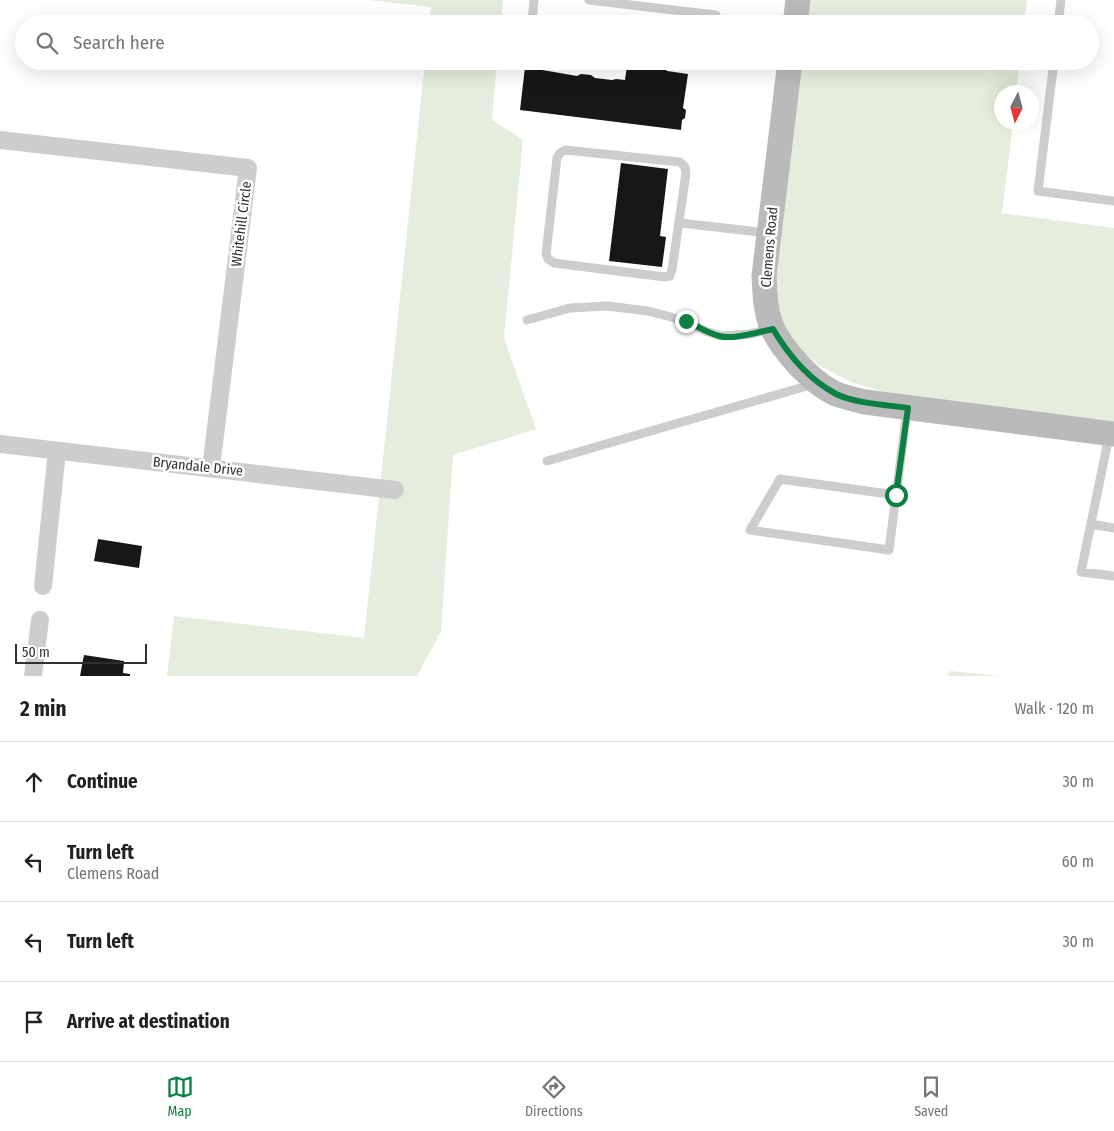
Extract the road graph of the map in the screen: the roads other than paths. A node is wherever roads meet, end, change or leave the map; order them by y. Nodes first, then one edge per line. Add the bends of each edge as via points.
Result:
1 (534, 0) edge
2 (589, 0) edge
3 (798, 0) edge
4 (1061, 0) edge
5 (533, 15) edge
6 (716, 15) edge
7 (796, 15) edge
8 (1059, 15) edge
9 (789, 70) edge
10 (1053, 70) edge
11 (0, 140) edge
12 (1114, 200) edge
13 (680, 223) junction
14 (769, 233) junction
15 (528, 320) dead end
16 (773, 329) junction
17 (819, 382) junction
18 (908, 408) junction
19 (1112, 433) edge
20 (0, 444) edge
21 (57, 452) junction
22 (547, 461) dead end
23 (211, 468) junction
24 (395, 490) dead end
25 (896, 495) junction
26 (1091, 524) junction
27 (1114, 528) edge
28 (1114, 576) edge
29 (43, 586) dead end
30 (40, 620) dead end
31 (33, 676) edge

1 - 5 lane
2 - 6 lane
3 - 7 street
4 - 8 lane
9 - 14 street, Clemens Road
10 - 12 lane via 1038,191
11 - 23 street, Whitehill Circle via 248,168
13 - 13 lane via 686,173 680,162 566,150 557,158 546,254 554,263 670,276
13 - 14 lane
14 - 16 street, Clemens Road via 764,276 766,303
15 - 16 lane via 570,308 607,306 648,311 686,321 721,336
16 - 17 street, Clemens Road via 806,374
17 - 18 street, Clemens Road via 837,395
17 - 22 lane
18 - 19 street, Clemens Road
18 - 25 lane
19 - 26 lane
20 - 21 street, Bryandale Drive
21 - 23 street, Bryandale Drive
21 - 29 street
23 - 24 street, Bryandale Drive
25 - 25 lane via 889,550 750,530 780,479
26 - 27 lane
26 - 28 lane via 1081,572
30 - 31 street

